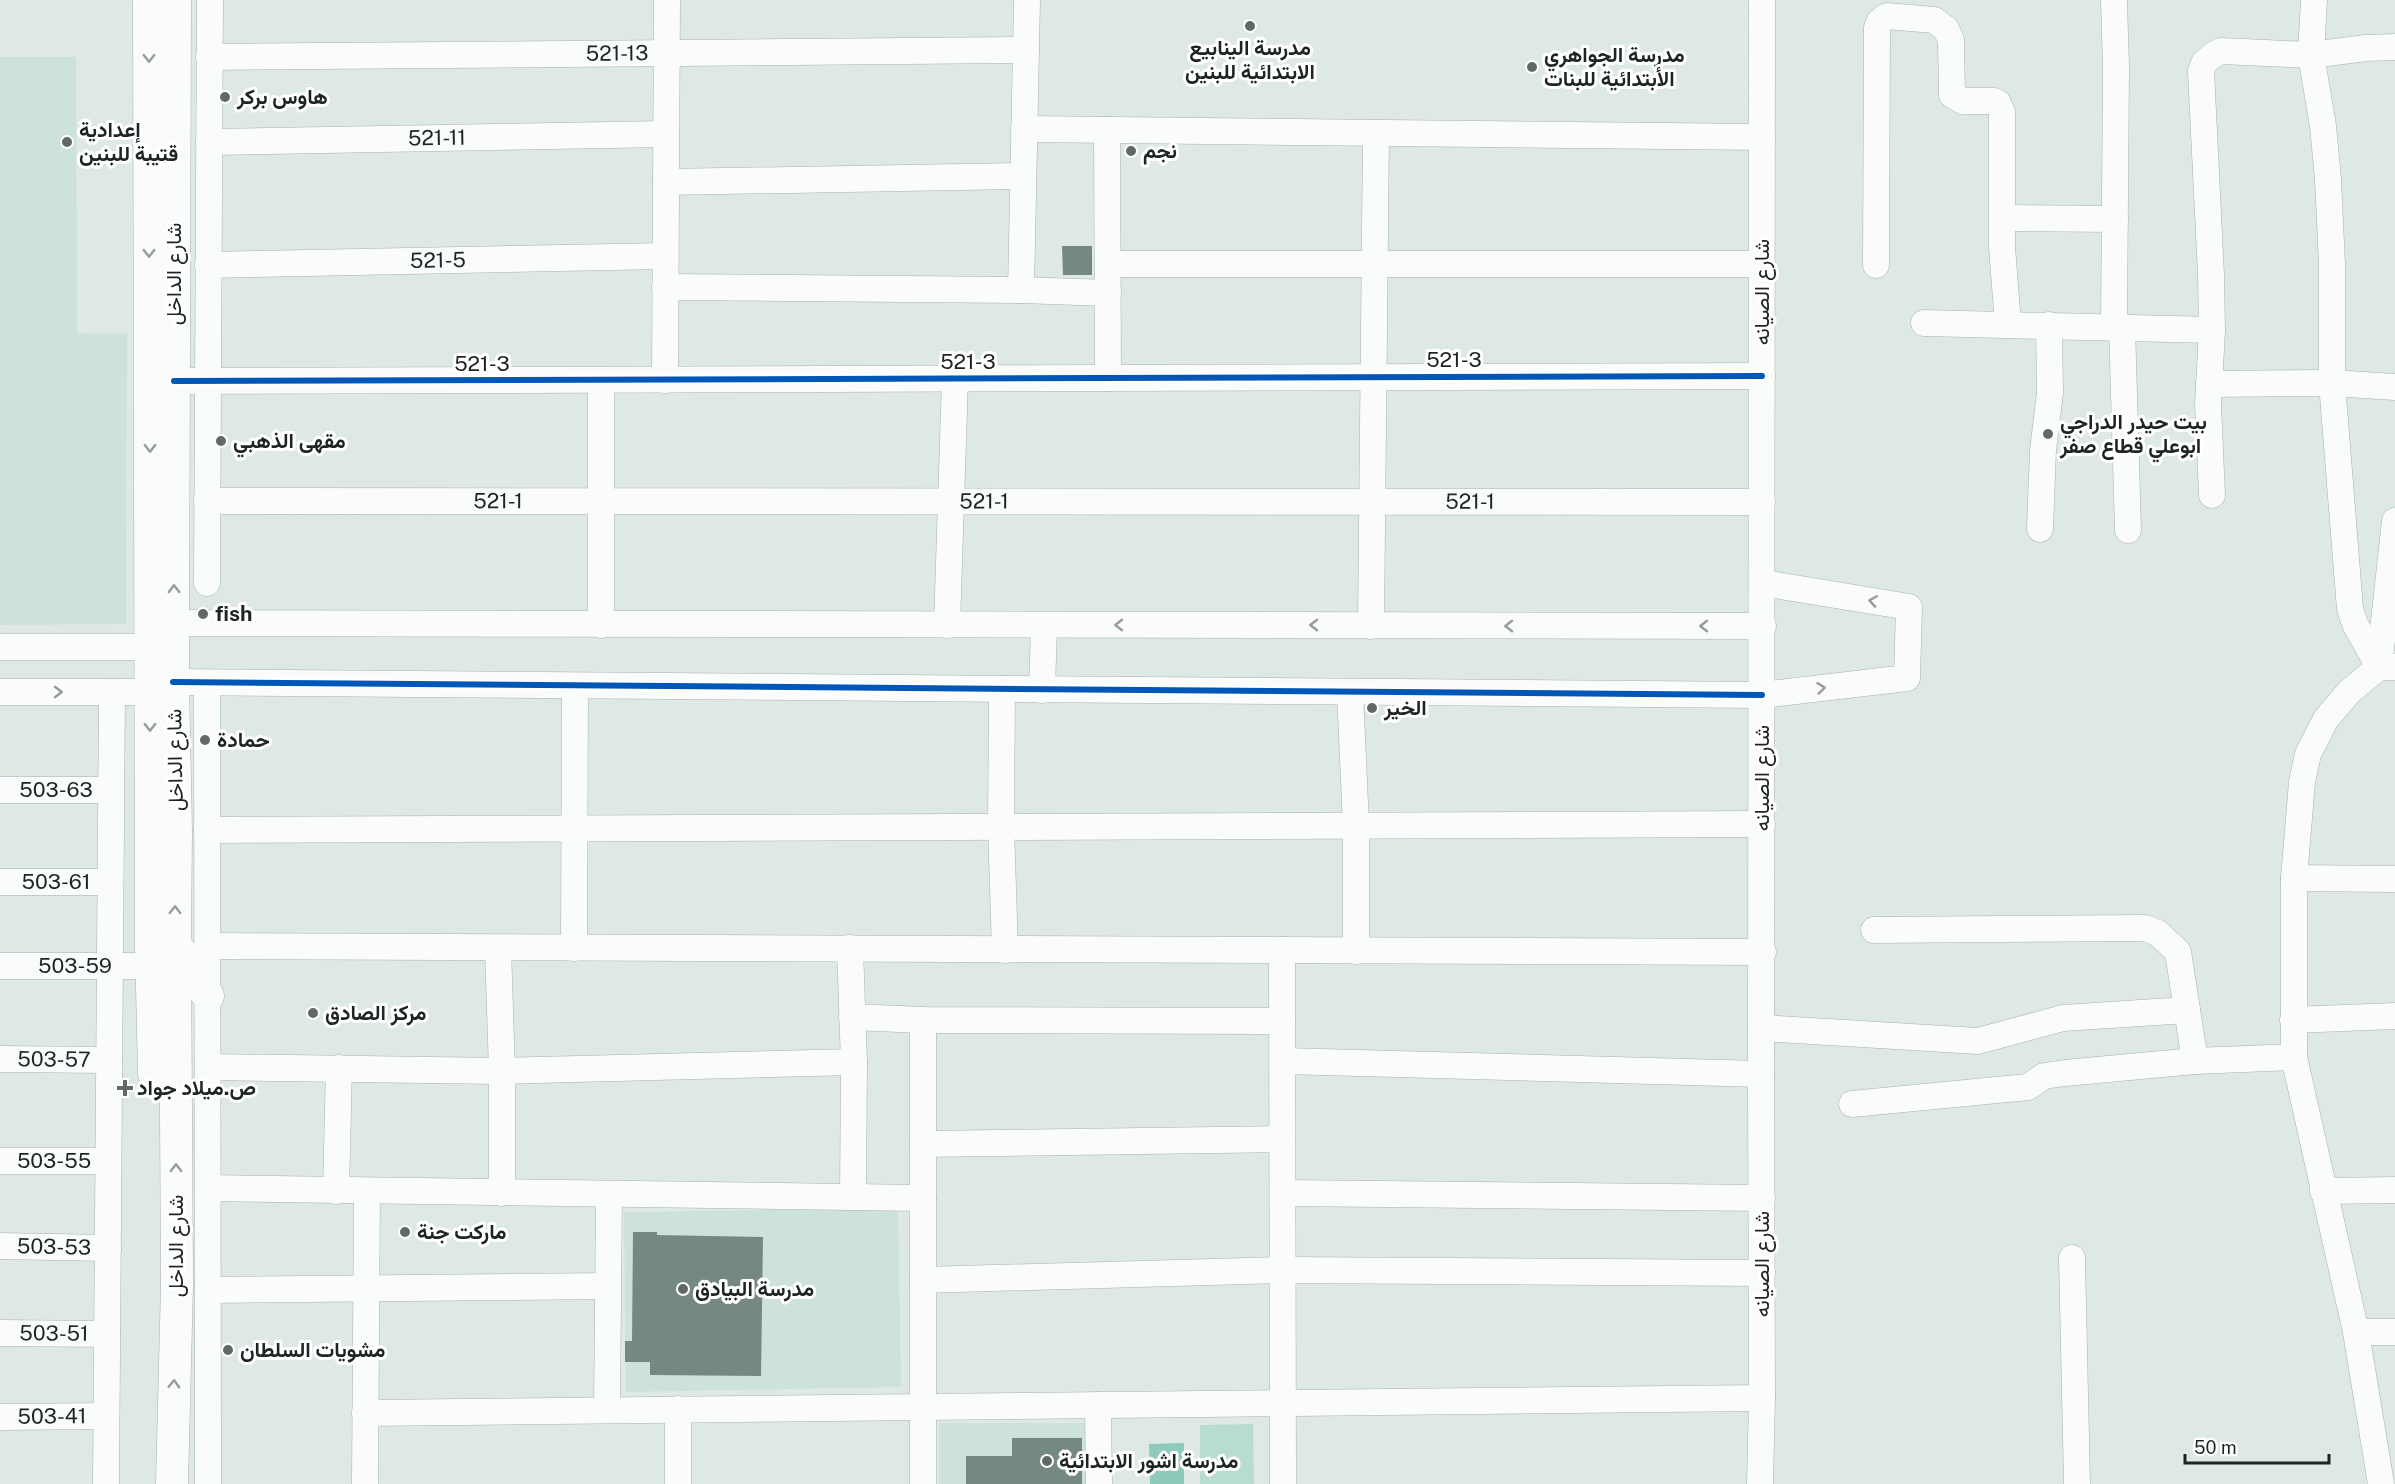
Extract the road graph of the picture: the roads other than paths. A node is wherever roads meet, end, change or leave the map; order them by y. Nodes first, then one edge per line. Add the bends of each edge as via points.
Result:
1 (149, 0) edge
2 (175, 0) edge
3 (210, 0) edge
4 (667, 0) edge
5 (1027, 0) edge
6 (1762, 0) edge
7 (2114, 0) edge
8 (2314, 0) edge
9 (2395, 47) edge
10 (1026, 50) junction
11 (666, 53) junction
12 (2311, 55) junction
13 (209, 57) junction
14 (1024, 129) junction
15 (1107, 130) junction
16 (1376, 133) junction
17 (666, 134) junction
18 (1762, 137) junction
19 (209, 142) junction
20 (1023, 176) junction
21 (666, 182) junction
22 (2003, 218) junction
23 (2115, 219) junction
24 (665, 256) junction
25 (1108, 264) junction
26 (1375, 264) junction
27 (1762, 264) junction
28 (208, 265) junction
29 (1876, 265) dead end
30 (665, 287) junction
31 (1021, 290) junction
32 (1108, 293) junction
33 (1924, 323) dead end
34 (2008, 324) junction
35 (2049, 325) junction
36 (2118, 326) junction
37 (2212, 330) junction
38 (1762, 376) junction
39 (1374, 377) junction
40 (1108, 378) junction
41 (955, 379) junction
42 (601, 380) junction
43 (665, 380) junction
44 (174, 381) junction
45 (207, 381) junction
46 (2332, 383) junction
47 (2210, 384) junction
48 (2395, 387) edge
49 (2212, 495) dead end
50 (207, 501) junction
51 (601, 501) junction
52 (951, 501) junction
53 (1372, 502) junction
54 (1762, 502) junction
55 (2395, 521) edge
56 (2040, 529) dead end
57 (2128, 531) dead end
58 (207, 583) dead end
59 (1762, 583) junction
60 (174, 623) junction
61 (601, 625) junction
62 (947, 625) junction
63 (1044, 625) junction
64 (1371, 626) junction
65 (1763, 626) junction
66 (0, 647) edge
67 (150, 647) junction
68 (2387, 667) edge
69 (207, 683) junction
70 (575, 686) junction
71 (162, 687) junction
72 (1002, 689) junction
73 (1042, 690) junction
74 (0, 692) edge
75 (112, 692) junction
76 (1350, 692) junction
77 (1762, 695) junction
78 (0, 790) edge
79 (111, 790) junction
80 (1762, 824) junction
81 (1356, 826) junction
82 (1001, 827) junction
83 (207, 830) junction
84 (574, 830) junction
85 (2294, 878) junction
86 (2395, 879) edge
87 (0, 882) edge
88 (110, 882) junction
89 (1874, 930) dead end
90 (175, 942) junction
91 (207, 946) junction
92 (498, 948) junction
93 (574, 948) junction
94 (850, 948) junction
95 (1005, 950) junction
96 (1282, 950) junction
97 (1356, 951) junction
98 (1763, 952) junction
99 (0, 966) edge
100 (110, 966) junction
101 (151, 966) junction
102 (208, 996) junction
103 (2187, 1010) junction
104 (2395, 1016) edge
105 (852, 1017) junction
106 (923, 1020) junction
107 (2293, 1020) junction
108 (1282, 1021) junction
109 (1761, 1028) junction
110 (2294, 1057) junction
111 (0, 1059) edge
112 (109, 1059) junction
113 (1284, 1061) junction
114 (2195, 1061) junction
115 (854, 1062) junction
116 (208, 1067) junction
117 (339, 1068) junction
118 (502, 1071) junction
119 (1761, 1074) junction
120 (1852, 1104) dead end
121 (1282, 1139) junction
122 (923, 1144) junction
123 (0, 1161) edge
124 (108, 1161) junction
125 (208, 1188) junction
126 (2395, 1190) edge
127 (336, 1191) junction
128 (367, 1191) junction
129 (2323, 1191) junction
130 (1283, 1192) junction
131 (502, 1193) junction
132 (609, 1194) junction
133 (853, 1196) junction
134 (923, 1198) junction
135 (1762, 1198) junction
136 (0, 1246) edge
137 (108, 1248) junction
138 (2072, 1257) dead end
139 (1283, 1270) junction
140 (1762, 1274) junction
141 (923, 1280) junction
142 (608, 1286) junction
143 (366, 1289) junction
144 (208, 1290) junction
145 (2356, 1332) junction
146 (2395, 1332) edge
147 (0, 1333) edge
148 (107, 1334) junction
149 (1762, 1398) junction
150 (1283, 1403) junction
151 (1098, 1405) junction
152 (923, 1407) junction
153 (678, 1409) junction
154 (607, 1410) junction
155 (365, 1413) junction
156 (106, 1416) junction
157 (0, 1417) edge
158 (106, 1484) edge
159 (152, 1484) edge
160 (172, 1484) edge
161 (208, 1484) edge
162 (365, 1484) edge
163 (678, 1484) edge
164 (923, 1484) edge
165 (1099, 1484) edge
166 (1283, 1484) edge
167 (1760, 1484) edge
168 (2077, 1484) edge
169 (2381, 1484) edge

1 -> 67 main road, شارع الداخل
2 - 44 main road, شارع الداخل
3 - 13 street
4 - 11 street
5 - 10 street
6 - 18 street, شارع الصيانه
7 - 23 street
8 - 12 street
9 - 12 street
10 - 11 street, 521-13
10 - 14 street
11 - 13 street, 521-13
11 - 17 street
12 - 37 street via 2221,51 2204,63 2201,71
12 - 46 street via 2328,179
13 - 19 street
14 - 15 street
14 - 20 street
15 - 16 street
15 - 25 street
16 - 18 street
16 - 26 street
17 - 19 street, 521-11
17 - 21 street
18 - 27 street, شارع الصيانه
19 - 28 street
20 - 21 street
20 - 31 street
21 - 24 street
22 - 23 street
22 - 29 street via 2001,107 1994,101 1963,101 1952,95 1951,40 1940,24 1934,20 1887,16 1876,28
22 - 34 street
23 - 36 street
24 - 28 street, 521-5
24 - 30 street
25 - 26 street
25 - 32 street
26 - 27 street
26 - 39 street
27 - 38 street, شارع الصيانه
28 - 45 street
30 - 31 street
30 - 43 street
31 - 32 street
32 - 40 street
33 - 34 street
34 - 35 street
35 - 36 street
35 - 56 street via 2050,393
36 - 37 street
36 - 57 street
37 - 47 street
38 - 39 street, 521-3
38 - 54 street, شارع الصيانه
39 - 40 street, 521-3
39 - 53 street
40 - 41 street, 521-3
41 - 43 street, 521-3
41 - 52 street
42 - 43 street, 521-3
42 - 45 street, 521-3
42 - 51 street
44 - 45 street, 521-3
60 -> 44 main road, شارع الداخل
45 - 50 street
46 - 47 street
46 - 48 street
46 - 68 street via 2350,609 2355,624
47 - 49 street
50 - 51 street, 521-1
50 - 58 street
51 - 52 street, 521-1
51 - 61 street
52 - 53 street, 521-1
52 - 62 street
53 - 54 street, 521-1
53 - 64 street
54 - 59 street, شارع الصيانه
55 - 68 street
59 - 65 street, شارع الصيانه
77 -> 59 street via 1907,678 1909,607
60 - 61 street
60 - 71 main road, شارع الداخل
61 - 62 street
62 - 63 street
64 -> 63 street
63 - 73 street
65 -> 64 street
65 - 77 street, شارع الصيانه
66 - 67 street
67 - 71 main road, شارع الداخل
68 - 85 street via 2349,692 2326,719 2308,754
69 - 70 street
69 - 71 street
69 - 83 street
70 - 72 street
70 - 84 street
71 - 75 street
90 -> 71 main road, شارع الداخل via 176,831
71 -> 101 main road, شارع الداخل
72 - 73 street
72 - 82 street
73 - 76 street
74 -> 75 street
75 - 79 street
76 - 77 street
76 - 81 street
77 - 80 street, شارع الصيانه
78 - 79 street, 503-63
79 - 88 street
80 - 81 street
80 - 98 street, شارع الصيانه
81 - 82 street
81 - 97 street
82 - 84 street
82 - 95 street
83 - 84 street
83 - 91 street
84 - 93 street
85 - 86 street
85 - 107 street
87 - 88 street, 503-61
88 - 100 street
89 - 103 street via 2145,928 2158,933 2178,952
90 - 102 main road
160 -> 90 main road, شارع الداخل via 177,1285
91 - 92 street
91 - 102 street
92 - 93 street
92 - 118 street
93 - 94 street
94 - 95 street
94 - 105 street
95 - 96 street
96 - 97 street
96 - 108 street
97 - 98 street
98 - 109 street, شارع الصيانه
99 - 100 street, 503-59
100 - 101 street, 503-59
100 - 112 street
101 - 159 main road, شارع الداخل via 155,1231
102 - 116 street
103 - 109 street via 2063,1018 1978,1041
103 - 114 street
104 - 107 street
105 - 106 street
105 - 115 street
106 - 108 street
106 - 122 street
107 - 110 street
108 - 113 street
109 - 119 street, شارع الصيانه
110 - 114 street
110 - 129 street
111 - 112 street, 503-57
112 - 124 street
113 - 119 street
113 - 121 street
114 - 120 street via 2065,1072 2044,1076 2028,1087
115 - 118 street
115 - 133 street
116 - 117 street
116 - 125 street
117 - 118 street
117 - 127 street
118 - 131 street
119 - 135 street, شارع الصيانه
121 - 122 street
121 - 130 street
122 - 134 street
123 - 124 street, 503-55
124 - 137 street
125 - 127 street
125 - 144 street
126 - 129 street
127 - 128 street
128 - 131 street
128 - 143 street
129 - 145 street
130 - 135 street
130 - 139 street
131 - 132 street
132 - 133 street
132 - 142 street
133 - 134 street
134 - 141 street
135 - 140 street, شارع الصيانه
136 - 137 street, 503-53
137 - 148 street
138 - 168 street
139 - 140 street
139 - 141 street
139 - 150 street
140 - 149 street, شارع الصيانه
141 - 152 street
142 - 143 street
142 - 154 street
143 - 144 street
143 - 155 street
144 - 161 street
145 - 146 street
145 - 169 street
147 - 148 street, 503-51
148 - 156 street
149 - 150 street
149 - 167 street, شارع الصيانه
150 - 151 street
150 - 166 street
151 - 152 street
151 - 165 street
152 - 153 street
152 - 164 street
153 - 154 street
153 - 163 street
154 - 155 street
155 - 162 street
156 - 157 street, 503-41
156 - 158 street

